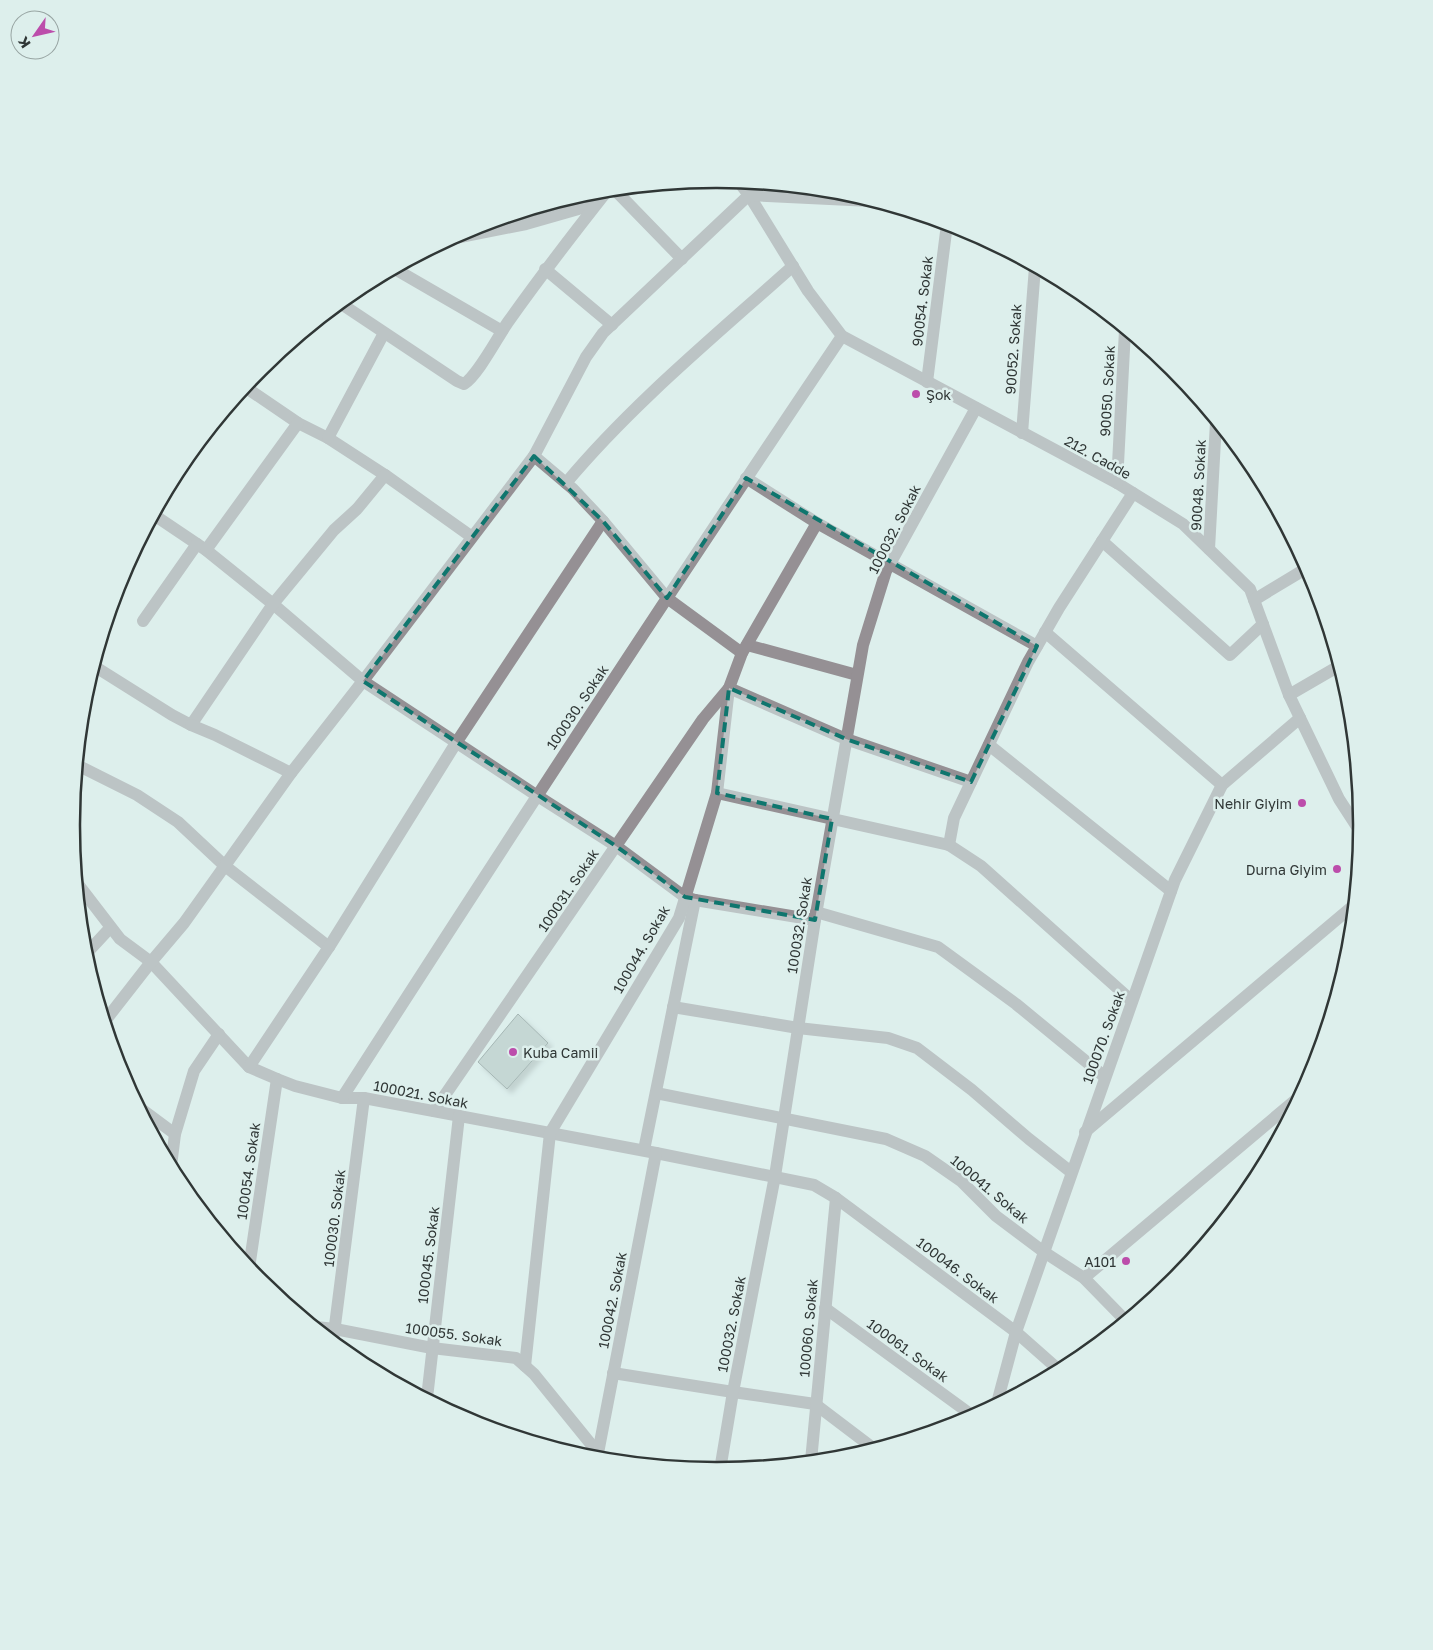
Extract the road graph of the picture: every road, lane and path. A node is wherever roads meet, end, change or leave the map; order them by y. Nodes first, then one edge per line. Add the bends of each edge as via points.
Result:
1 (745, 189) edge
2 (749, 195) junction
3 (621, 196) edge
4 (817, 197) edge
5 (599, 200) edge
6 (596, 204) junction
7 (487, 232) edge
8 (946, 232) edge
9 (682, 259) junction
10 (793, 266) junction
11 (546, 269) junction
12 (401, 272) edge
13 (1034, 274) edge
14 (347, 308) edge
15 (612, 325) junction
16 (502, 331) junction
17 (384, 333) junction
18 (842, 336) junction
19 (1125, 337) edge
20 (927, 382) junction
21 (251, 391) edge
22 (976, 408) junction
23 (298, 423) junction
24 (1216, 431) edge
25 (1022, 433) junction
26 (328, 438) junction
27 (534, 456) junction
28 (385, 475) junction
29 (746, 478) junction
30 (566, 483) junction
31 (1117, 483) junction
32 (1133, 493) junction
33 (159, 518) edge
34 (603, 521) junction
35 (817, 523) junction
36 (472, 537) junction
37 (1102, 541) junction
38 (201, 547) junction
39 (1209, 550) junction
40 (890, 564) junction
41 (1301, 572) edge
42 (667, 598) junction
43 (1254, 600) junction
44 (273, 604) junction
45 (143, 622) dead end
46 (1263, 624) junction
47 (1045, 632) junction
48 (1037, 646) junction
49 (744, 649) junction
50 (1333, 669) edge
51 (100, 670) edge
52 (857, 675) junction
53 (363, 682) junction
54 (729, 688) junction
55 (1289, 695) junction
56 (1300, 718) junction
57 (191, 725) junction
58 (846, 739) junction
59 (456, 743) junction
60 (988, 745) junction
61 (82, 768) edge
62 (291, 773) junction
63 (971, 782) junction
64 (1222, 784) junction
65 (718, 793) junction
66 (536, 795) junction
67 (832, 820) junction
68 (1353, 820) edge
69 (949, 845) junction
70 (616, 846) junction
71 (225, 866) junction
72 (1171, 891) junction
73 (83, 892) edge
74 (690, 898) junction
75 (1348, 910) edge
76 (815, 916) junction
77 (110, 928) junction
78 (92, 948) edge
79 (329, 948) junction
80 (151, 962) junction
81 (1132, 1001) junction
82 (673, 1007) junction
83 (110, 1015) edge
84 (798, 1028) junction
85 (218, 1034) junction
86 (249, 1067) junction
87 (1105, 1077) junction
88 (277, 1079) junction
89 (656, 1093) junction
90 (342, 1098) junction
91 (364, 1098) junction
92 (1287, 1107) edge
93 (434, 1112) junction
94 (151, 1116) edge
95 (460, 1116) junction
96 (784, 1118) junction
97 (1085, 1132) junction
98 (550, 1133) junction
99 (175, 1134) junction
100 (650, 1152) junction
101 (172, 1155) edge
102 (1071, 1172) junction
103 (775, 1176) junction
104 (836, 1198) junction
105 (1044, 1252) junction
106 (250, 1258) edge
107 (1084, 1278) junction
108 (824, 1308) junction
109 (1121, 1316) edge
110 (1016, 1332) junction
111 (334, 1334) edge
112 (337, 1335) edge
113 (432, 1348) junction
114 (1053, 1365) edge
115 (525, 1366) junction
116 (613, 1373) junction
117 (428, 1392) edge
118 (732, 1392) junction
119 (999, 1395) edge
120 (816, 1404) junction
121 (965, 1411) edge
122 (867, 1443) edge
123 (596, 1450) edge
124 (602, 1451) edge
125 (812, 1454) edge
126 (721, 1462) edge

1 - 2 street, 212. Cadde
2 - 4 street
2 - 9 street
2 - 10 street, 212. Cadde
3 - 9 street
5 - 6 street
6 - 7 street
6 - 11 street
8 - 20 street, 90054. Sokak
9 - 15 street
10 - 18 street, 212. Cadde
10 - 30 street via 656,388
11 - 15 street
11 - 16 street
12 - 16 street
13 - 25 street, 90052. Sokak
14 - 17 street
15 - 27 street via 586,358
16 - 17 street via 471,380 464,384
17 - 26 street
18 - 20 street, 212. Cadde
18 - 29 street, 100030. Sokak
19 - 31 street, 90050. Sokak
20 - 22 street, 212. Cadde
21 - 23 street
22 - 25 street, 212. Cadde
22 - 40 street, 100032. Sokak
23 - 26 street
23 - 38 street
24 - 39 street, 90048. Sokak
25 - 31 street, 212. Cadde
26 - 28 street
27 - 30 street
27 - 36 street
28 - 36 street
28 - 44 street
29 - 35 street
29 - 42 street, 100030. Sokak
30 - 34 street
31 - 32 street, 212. Cadde
32 - 37 street
32 - 39 street, 212. Cadde via 1183,524
33 - 38 street
34 - 42 street
34 - 59 street
35 - 40 street
35 - 49 street, 100044. Sokak
36 - 53 street
37 - 46 street via 1230,655
37 - 47 street
38 - 44 street
38 - 45 street
39 - 43 street, 212. Cadde via 1250,588
40 - 48 street
40 - 52 street, 100032. Sokak via 862,646
41 - 43 street
42 - 49 street
42 - 66 street, 100030. Sokak
43 - 46 street, 212. Cadde
44 - 53 street
44 - 57 street
46 - 55 street, 212. Cadde
47 - 48 street
47 - 64 street
48 - 60 street
49 - 52 street
49 - 54 street, 100044. Sokak
50 - 55 street
51 - 57 street
52 - 58 street, 100032. Sokak
53 - 59 street
53 - 62 street
54 - 58 street
54 - 65 street, 100044. Sokak
54 - 70 street, 100031. Sokak via 703,719
55 - 56 street, 212. Cadde
56 - 64 street, 100070. Sokak
56 - 68 street, 212. Cadde
57 - 62 street
58 - 63 street
58 - 67 street, 100032. Sokak
59 - 66 street
59 - 79 street
60 - 63 street
60 - 72 street
61 - 71 street via 137,795 170,817
62 - 71 street
63 - 69 street via 954,818
64 - 72 street, 100070. Sokak
65 - 67 street
65 - 74 street, 100044. Sokak
66 - 70 street
66 - 90 street, 100030. Sokak
67 - 69 street
67 - 76 street, 100032. Sokak
69 - 81 street via 981,866
70 - 74 street
70 - 93 street, 100031. Sokak
71 - 79 street
71 - 80 street
72 - 81 street, 100070. Sokak
73 - 77 street, 100021. Sokak
74 - 76 street
74 - 82 street, 100042. Sokak
74 - 98 street, 100044. Sokak
75 - 97 street
76 - 84 street, 100032. Sokak
76 - 87 street via 938,947 1016,1004
77 - 78 street
77 - 80 street, 100021. Sokak
79 - 86 street
80 - 83 street
80 - 85 street, 100021. Sokak
81 - 87 street, 100070. Sokak
82 - 84 street
82 - 89 street, 100042. Sokak
84 - 96 street, 100032. Sokak
84 - 102 street via 888,1038 917,1048
85 - 86 street, 100021. Sokak
85 - 99 street via 194,1071
86 - 88 street, 100021. Sokak
87 - 97 street, 100070. Sokak
88 - 90 street, 100021. Sokak
88 - 106 street, 100054. Sokak
89 - 96 street, 100041. Sokak
89 - 100 street, 100042. Sokak
90 - 91 street, 100021. Sokak
91 - 93 street, 100021. Sokak
91 - 111 street, 100030. Sokak
92 - 107 street
93 - 95 street, 100021. Sokak
94 - 99 street
95 - 98 street, 100021. Sokak
95 - 113 street, 100045. Sokak
96 - 103 street, 100032. Sokak
96 - 105 street, 100041. Sokak via 886,1139 925,1156 961,1181 996,1216
97 - 102 street, 100070. Sokak
98 - 100 street, 100021. Sokak
98 - 115 street, 100044. Sokak
99 - 101 street
100 - 103 street, 100021. Sokak
100 - 116 street, 100042. Sokak
102 - 105 street, 100070. Sokak
103 - 104 street, 100021. Sokak via 814,1185
103 - 118 street, 100032. Sokak
104 - 108 street, 100060. Sokak
104 - 110 street, 100046. Sokak
105 - 107 street, 100041. Sokak
105 - 110 street, 100070. Sokak
107 - 109 street, 100041. Sokak
108 - 120 street, 100060. Sokak
108 - 121 street, 100061. Sokak
110 - 114 street, 100046. Sokak
110 - 119 street, 100070. Sokak
112 - 113 street, 100055. Sokak
113 - 115 street, 100055. Sokak via 516,1358
113 - 117 street, 100045. Sokak
115 - 123 street, 100055. Sokak
116 - 118 street
116 - 124 street, 100042. Sokak
118 - 120 street
118 - 126 street, 100032. Sokak
120 - 122 street
120 - 125 street, 100060. Sokak

